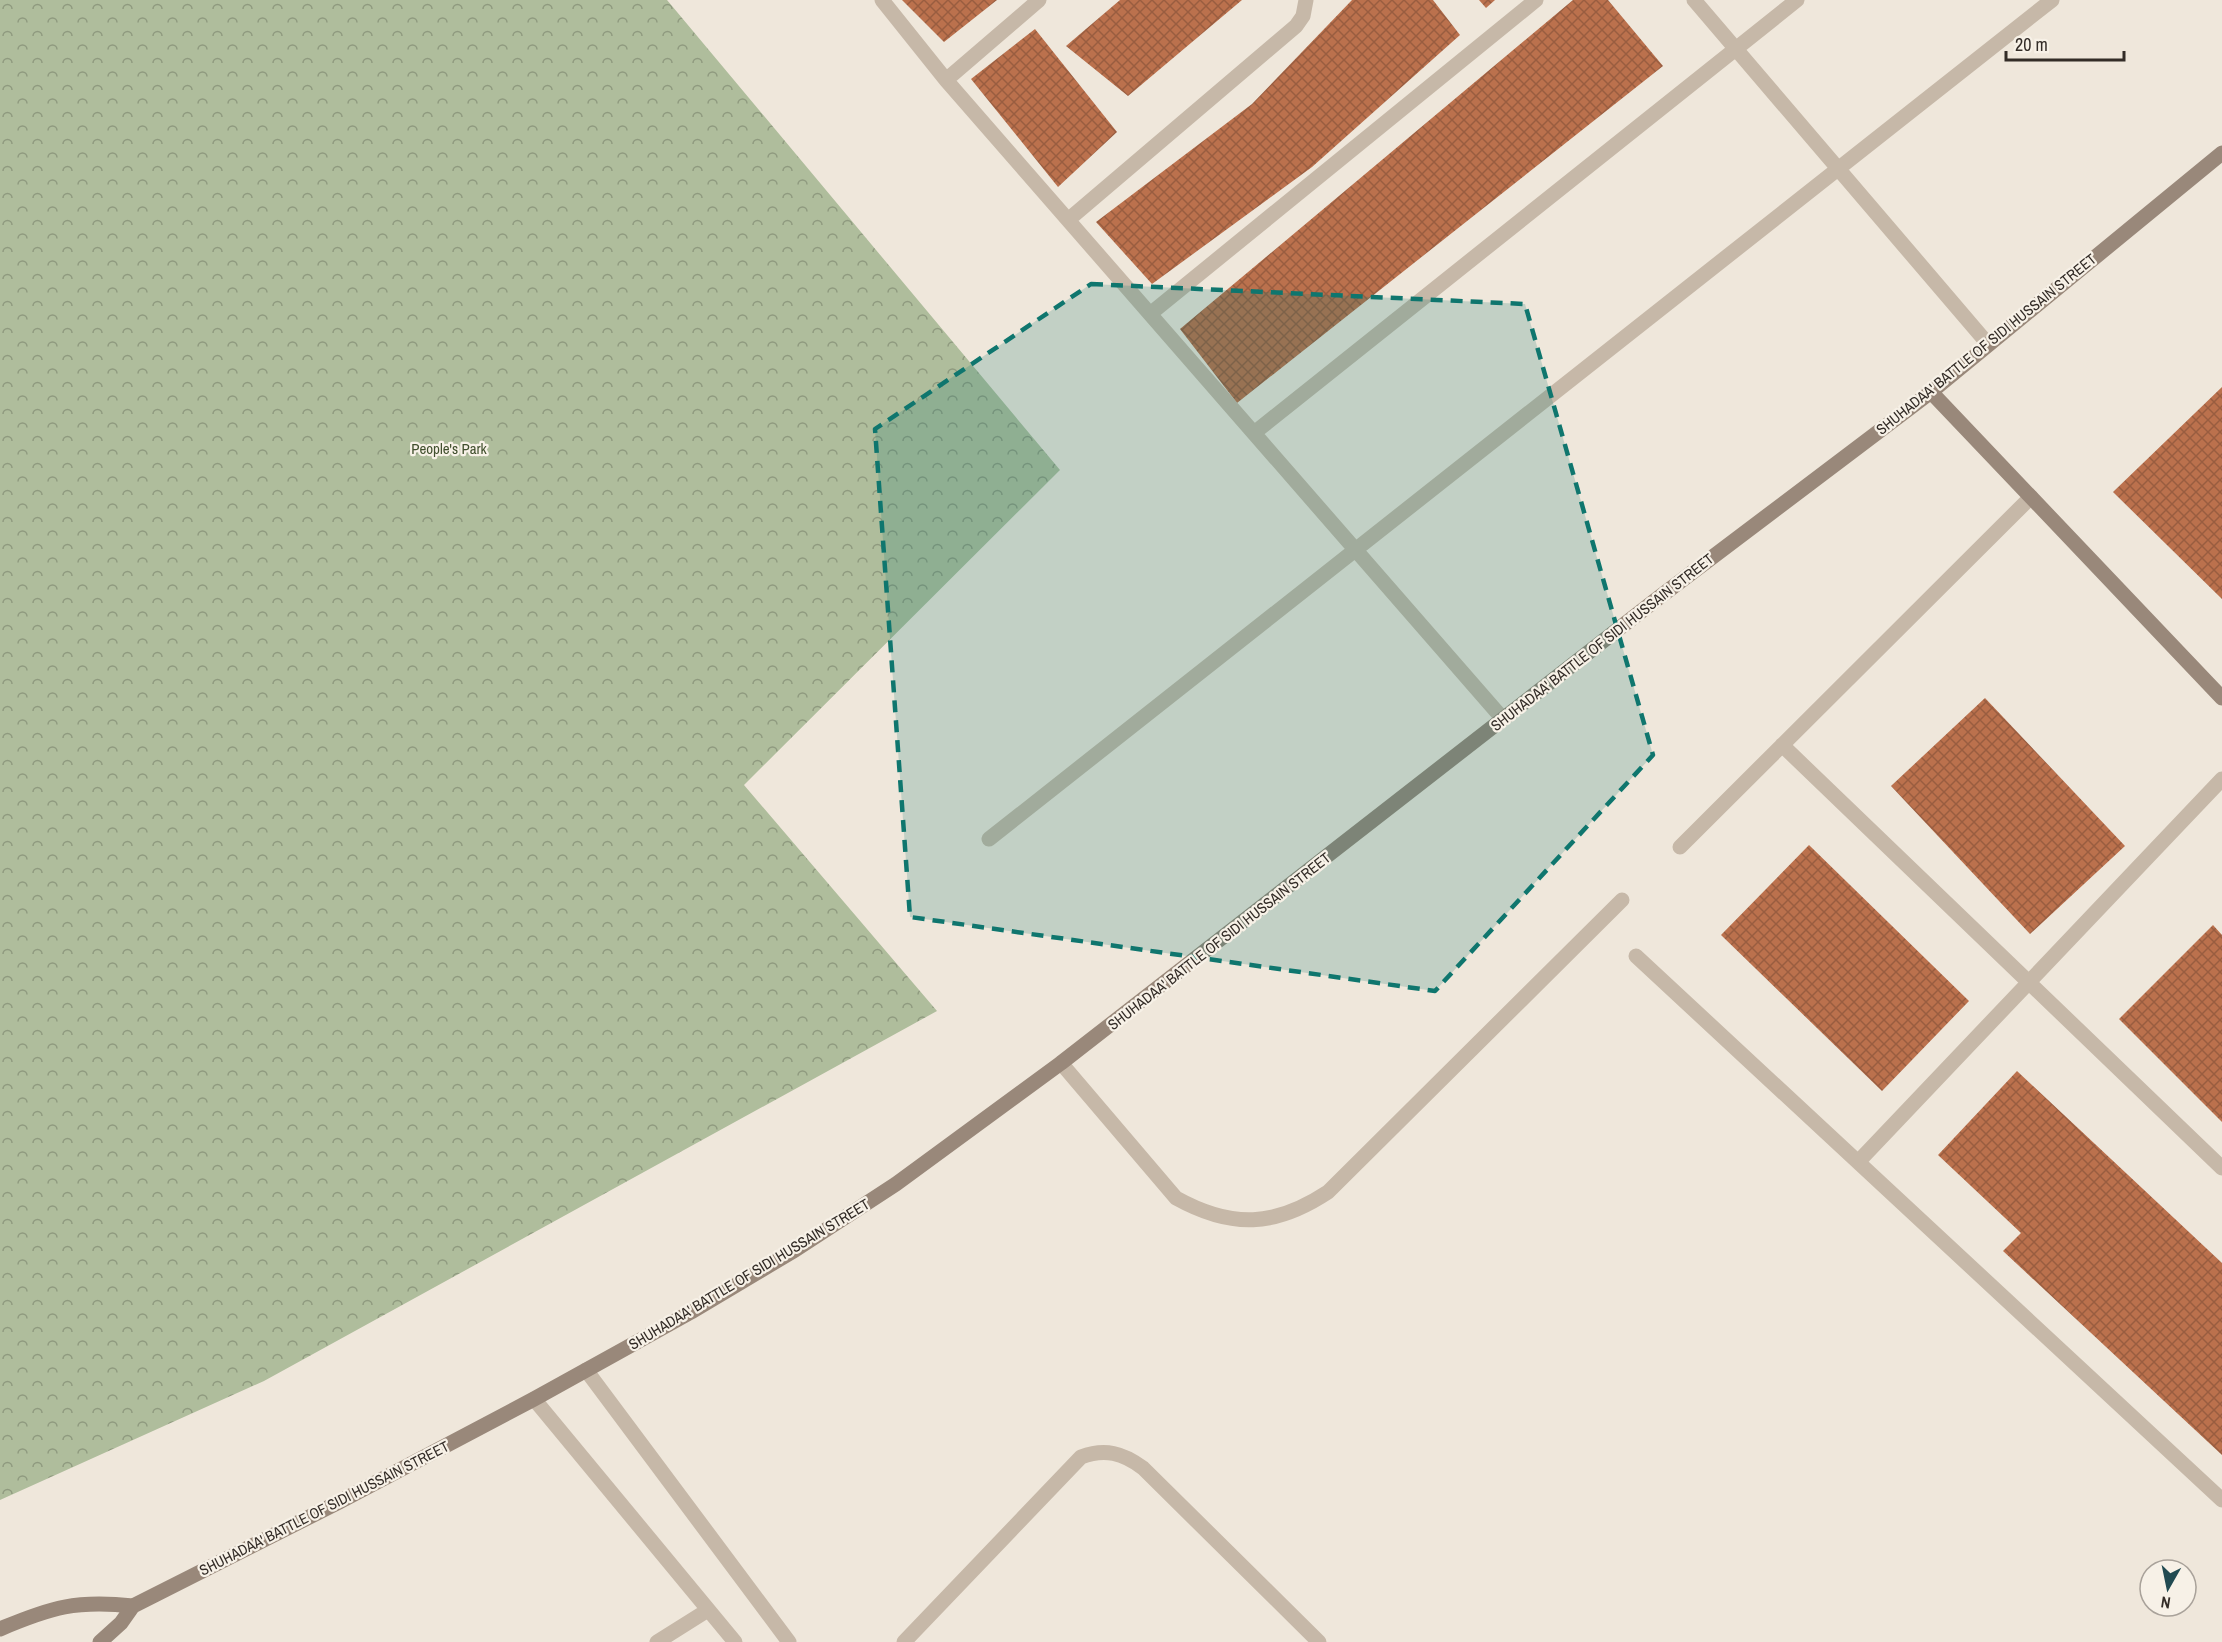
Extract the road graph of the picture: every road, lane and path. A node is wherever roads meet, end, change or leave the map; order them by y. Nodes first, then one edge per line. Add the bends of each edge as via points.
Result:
1 (882, 0) edge
2 (1039, 0) edge
3 (1306, 0) edge
4 (1536, 0) edge
5 (1694, 0) edge
6 (1797, 0) edge
7 (2052, 0) edge
8 (1736, 48) junction
9 (946, 80) junction
10 (2222, 153) edge
11 (1838, 168) junction
12 (1068, 220) junction
13 (1150, 314) junction
14 (1988, 344) junction
15 (1931, 392) junction
16 (1254, 433) junction
17 (2031, 496) junction
18 (1356, 550) junction
19 (2222, 699) edge
20 (1503, 719) junction
21 (1782, 745) junction
22 (2222, 779) edge
23 (990, 839) dead end
24 (1680, 847) dead end
25 (1622, 900) dead end
26 (1636, 956) dead end
27 (2030, 983) junction
28 (1061, 1064) junction
29 (1858, 1162) junction
30 (2222, 1168) edge
31 (586, 1370) junction
32 (534, 1399) junction
33 (2222, 1500) edge
34 (134, 1606) junction
35 (708, 1610) junction
36 (0, 1629) edge
37 (100, 1642) edge
38 (657, 1642) edge
39 (735, 1642) edge
40 (789, 1642) edge
41 (904, 1642) edge
42 (1319, 1642) edge

1 - 9 street
2 - 9 street
3 - 12 street via 1296,26
4 - 13 street
5 - 8 street
6 - 8 street
7 - 11 street
8 - 11 street
8 - 16 street
9 - 12 street
10 - 14 main road, SHUHADAA' BATTLE OF SIDI HUSSAIN STREET
11 - 14 street
11 - 18 street
12 - 13 street
13 - 16 street
14 - 15 main road, SHUHADAA' BATTLE OF SIDI HUSSAIN STREET
15 - 17 main road
15 - 20 main road, SHUHADAA' BATTLE OF SIDI HUSSAIN STREET
16 - 18 street
17 - 19 main road
17 - 21 street
18 - 20 street
18 - 23 street
20 - 28 main road, SHUHADAA' BATTLE OF SIDI HUSSAIN STREET
21 - 24 street
21 - 27 street
22 - 27 street
25 - 28 street via 1328,1192 1306,1207 1280,1216 1226,1218 1200,1211 1176,1198
26 - 29 street
27 - 29 street
27 - 30 street
28 - 31 main road, SHUHADAA' BATTLE OF SIDI HUSSAIN STREET via 896,1184 795,1250
29 - 33 street
31 - 32 main road, SHUHADAA' BATTLE OF SIDI HUSSAIN STREET
31 - 40 street
32 - 34 main road, SHUHADAA' BATTLE OF SIDI HUSSAIN STREET
32 - 35 street
34 - 36 main road via 64,1606
34 - 37 main road, SHUHADAA' BATTLE OF SIDI HUSSAIN STREET
35 - 38 street
35 - 39 street
41 - 42 street via 1081,1457 1107,1452 1121,1454 1143,1468

